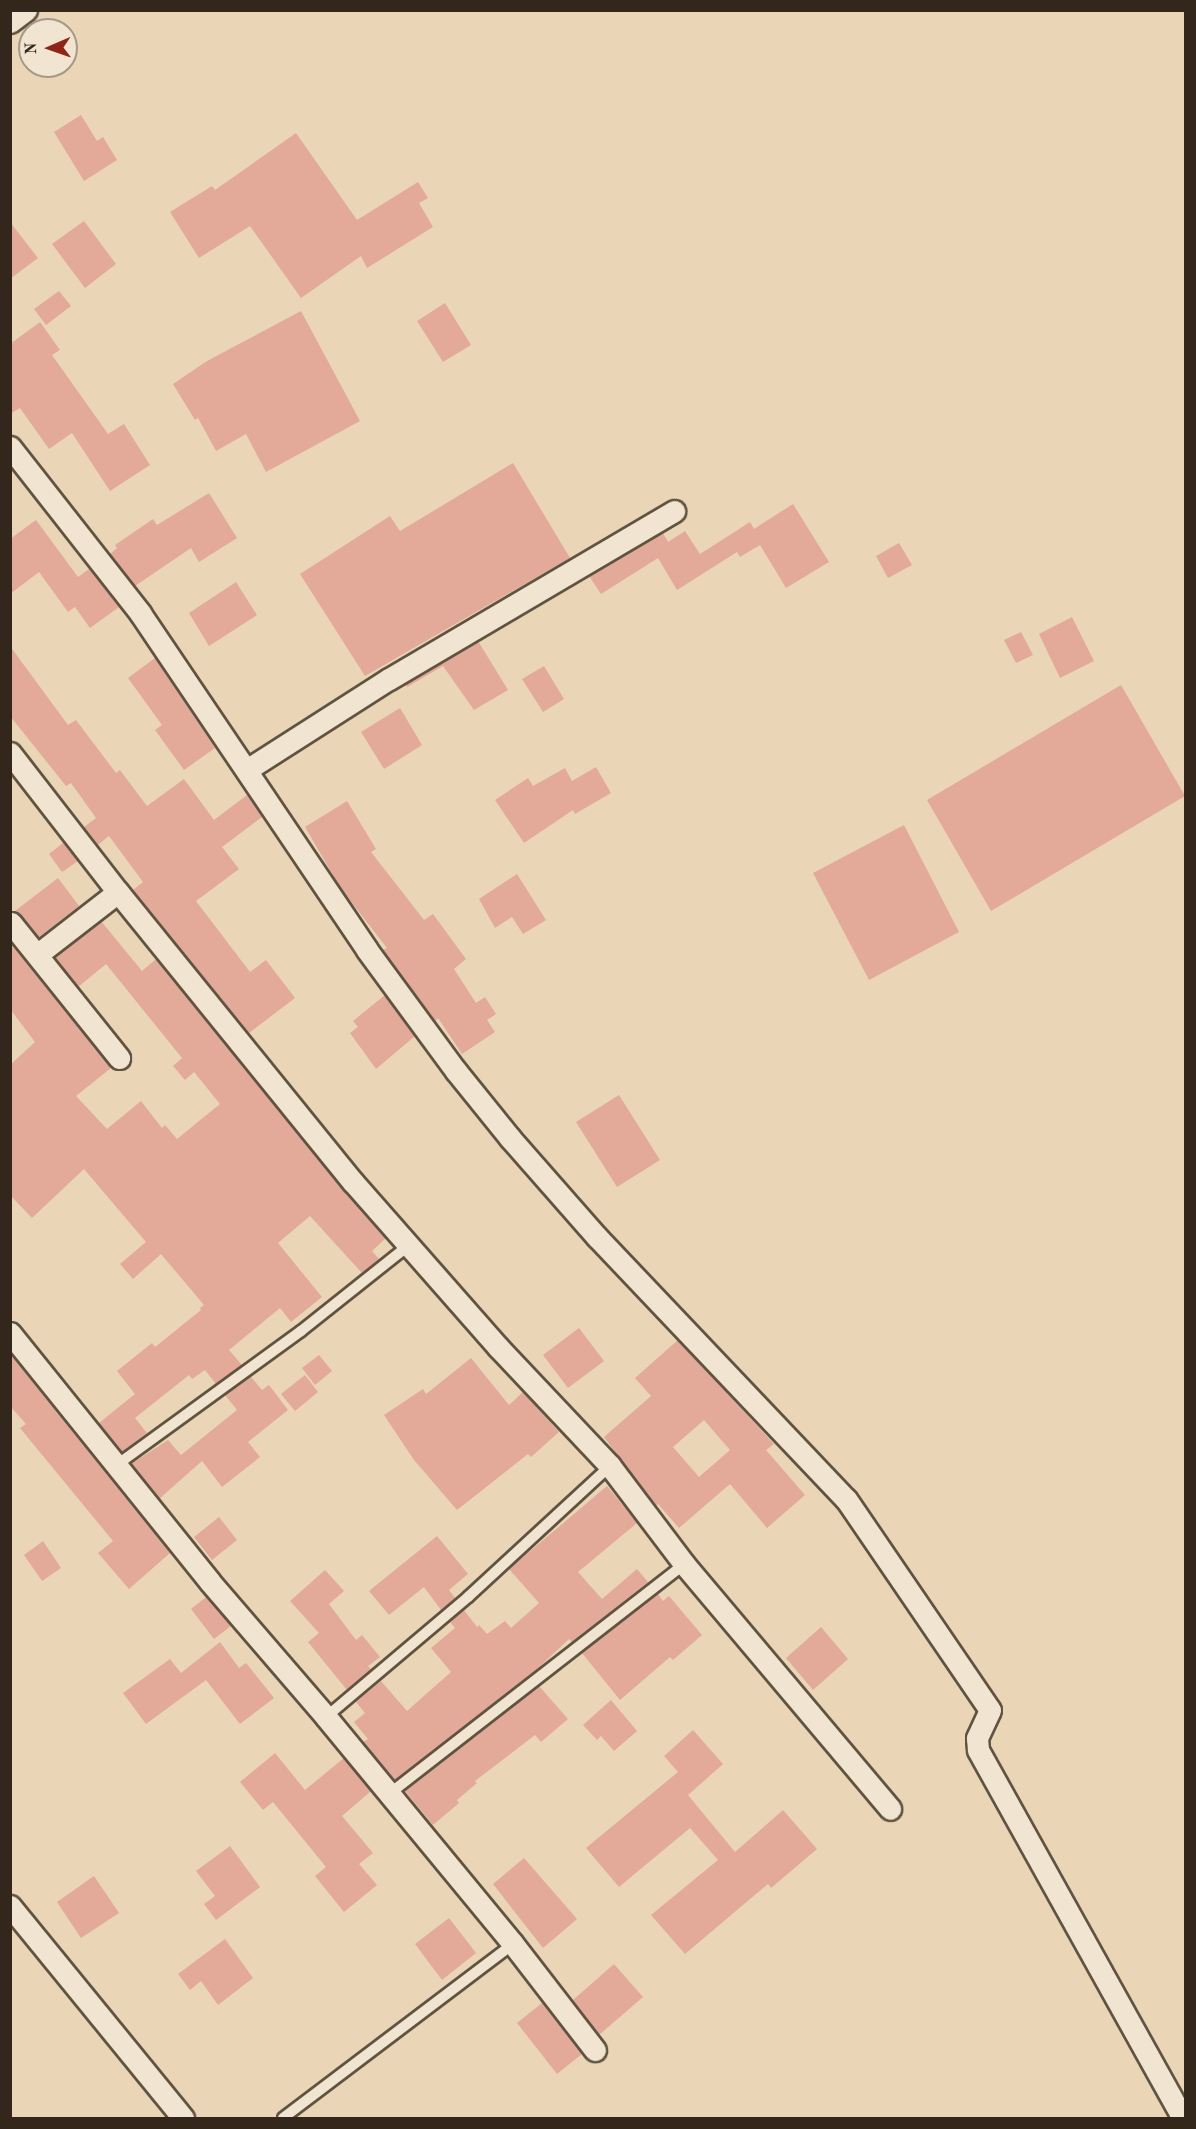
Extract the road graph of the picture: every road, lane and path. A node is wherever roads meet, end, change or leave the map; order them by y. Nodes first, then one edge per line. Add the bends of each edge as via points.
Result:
1 (26, 10) edge
2 (10, 22) edge
3 (10, 447) edge
4 (674, 511) dead end
5 (10, 753) edge
6 (248, 769) junction
7 (118, 892) junction
8 (11, 923) edge
9 (38, 954) junction
10 (119, 1058) dead end
11 (409, 1245) junction
12 (10, 1333) edge
13 (118, 1464) junction
14 (610, 1466) junction
15 (684, 1564) junction
16 (326, 1717) junction
17 (389, 1794) junction
18 (890, 1809) dead end
19 (10, 1906) edge
20 (513, 1944) junction
21 (595, 2050) dead end
22 (183, 2118) edge
23 (284, 2118) edge
24 (1183, 2118) edge

1 - 2 street
3 - 6 street via 140,613
4 - 6 street via 388,680
5 - 7 street
6 - 24 street via 367,950 510,1138 637,1280 846,1499 990,1710 977,1738 978,1750
7 - 9 street
7 - 11 street
8 - 9 street
9 - 10 street
11 - 13 lane via 301,1331
11 - 14 street
12 - 13 street
13 - 16 street via 210,1582
14 - 15 street
14 - 16 lane via 468,1597
15 - 17 lane
15 - 18 street
16 - 17 street
17 - 20 street
19 - 22 street
20 - 21 street
20 - 23 lane

